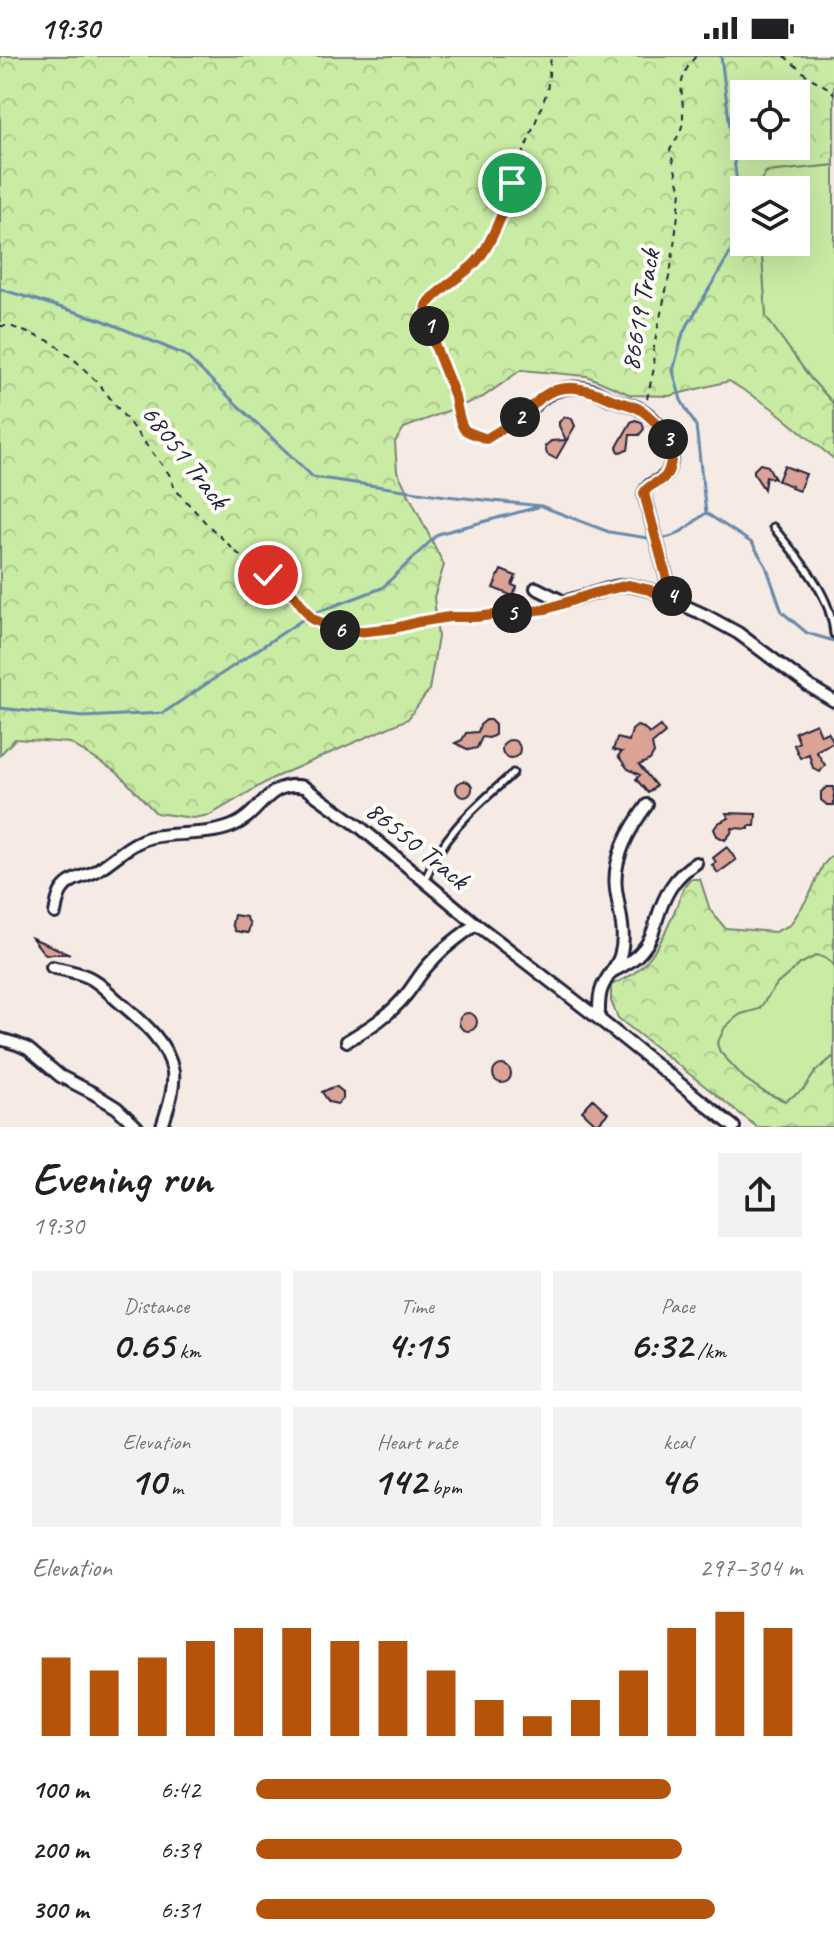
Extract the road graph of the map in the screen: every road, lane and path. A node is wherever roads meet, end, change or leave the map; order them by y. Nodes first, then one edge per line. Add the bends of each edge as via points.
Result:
1 (551, 56) edge
2 (696, 56) edge
3 (784, 56) edge
4 (834, 94) edge
5 (0, 326) edge
6 (535, 405) joint
7 (644, 412) junction
8 (773, 527) dead end
9 (536, 588) dead end
10 (564, 602) junction
11 (673, 602) junction
12 (834, 634) edge
13 (834, 701) edge
14 (513, 773) dead end
15 (647, 805) dead end
16 (696, 863) dead end
17 (425, 880) junction
18 (55, 913) dead end
19 (476, 924) junction
20 (52, 967) dead end
21 (613, 971) junction
22 (599, 1019) junction
23 (0, 1039) edge
24 (347, 1041) dead end
25 (137, 1127) edge
26 (162, 1127) edge
27 (734, 1127) edge

1 - 6 path via 547,92 490,240 479,260 430,299 426,314 468,433 486,439
2 - 7 path, 86619 Track via 681,84 682,127 670,150 680,205
3 - 4 path
5 - 10 path, 68051 Track via 52,342 77,362 206,523 250,565 294,595 312,619 347,633 546,609
6 - 7 street via 551,392 576,388
7 - 11 street, 86619 Track via 673,451 666,476 644,493
8 - 12 lane via 827,604
9 - 10 street
10 - 11 street via 628,585
11 - 13 street via 729,628
14 - 17 lane via 455,827
15 - 21 street via 616,868 623,931
16 - 21 street via 676,878 645,948
17 - 18 street, 86550 Track via 319,796 293,785 277,789 227,828 137,843 63,887
17 - 19 street, 86550 Track
19 - 22 street, 86550 Track
19 - 24 street via 426,966 390,1013
20 - 26 street via 101,985 140,1018 163,1048 174,1077
21 - 22 street via 602,987
22 - 27 street, 86550 Track
23 - 25 street via 28,1049

